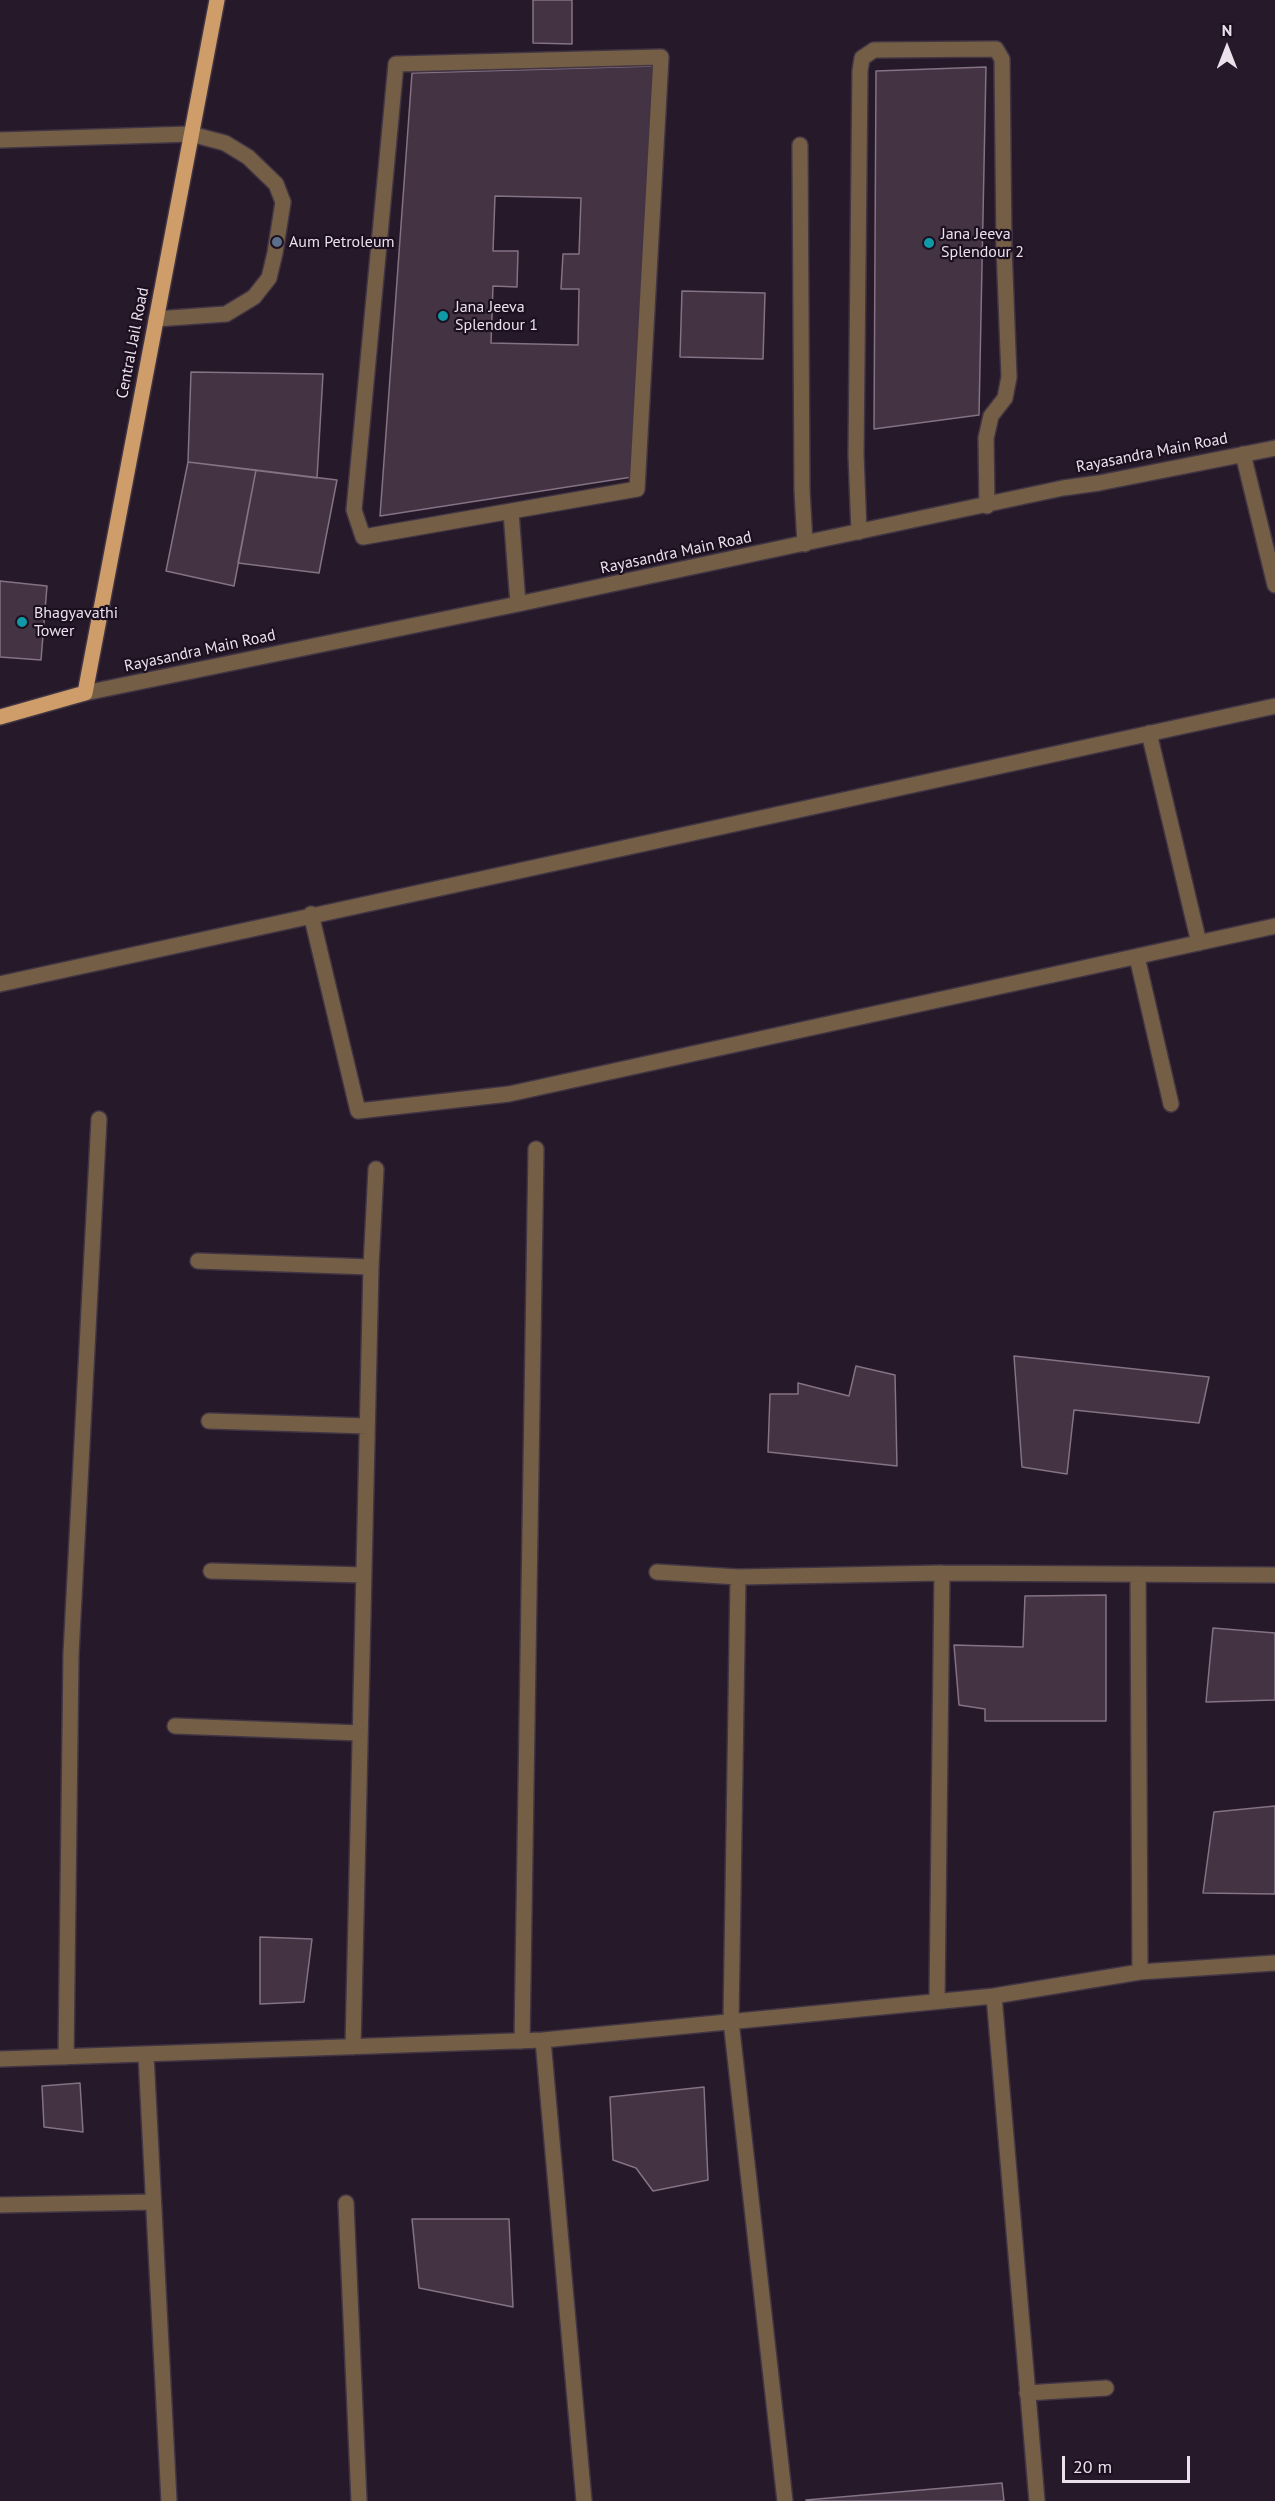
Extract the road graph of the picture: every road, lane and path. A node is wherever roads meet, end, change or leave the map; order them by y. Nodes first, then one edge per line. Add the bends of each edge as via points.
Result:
1 (217, 0) edge
2 (191, 134) junction
3 (0, 140) edge
4 (800, 145) dead end
5 (156, 319) junction
6 (1275, 448) edge
7 (1244, 454) junction
8 (987, 506) junction
9 (511, 512) junction
10 (859, 532) junction
11 (805, 544) junction
12 (1275, 585) edge
13 (518, 604) junction
14 (85, 693) junction
15 (1275, 706) edge
16 (0, 717) edge
17 (1149, 733) junction
18 (311, 914) junction
19 (1275, 926) edge
20 (1199, 943) junction
21 (1137, 957) junction
22 (0, 984) edge
23 (1172, 1104) dead end
24 (99, 1119) dead end
25 (536, 1149) dead end
26 (376, 1169) dead end
27 (198, 1261) dead end
28 (371, 1267) junction
29 (209, 1421) dead end
30 (367, 1426) junction
31 (211, 1571) dead end
32 (657, 1572) dead end
33 (942, 1573) junction
34 (1137, 1574) junction
35 (364, 1575) junction
36 (1275, 1575) edge
37 (738, 1577) junction
38 (175, 1726) dead end
39 (360, 1733) junction
40 (1275, 1963) edge
41 (1140, 1972) junction
42 (994, 1996) junction
43 (937, 2001) junction
44 (731, 2021) junction
45 (543, 2040) junction
46 (522, 2041) junction
47 (353, 2047) junction
48 (146, 2055) junction
49 (66, 2057) junction
50 (0, 2059) edge
51 (153, 2202) junction
52 (346, 2203) dead end
53 (0, 2205) edge
54 (1106, 2388) dead end
55 (1027, 2393) junction
56 (169, 2501) edge
57 (359, 2501) edge
58 (584, 2501) edge
59 (785, 2501) edge
60 (1037, 2501) edge

1 - 2 main road, Central Jail Road
2 - 3 street
2 - 5 main road, Central Jail Road
2 - 5 street via 225,143 248,157 276,184 284,202 275,253 269,278 254,297 226,314
4 - 11 street
5 - 14 main road, Central Jail Road
6 - 7 street, Rayasandra Main Road
7 - 8 street, Rayasandra Main Road
7 - 12 street
8 - 10 street, Rayasandra Main Road
8 - 10 street via 986,438 991,416 1005,398 1009,377 1002,59 996,49 874,50 862,58 860,71 856,444
9 - 9 street via 637,489 661,57 396,64 354,510 357,522 363,537
9 - 13 street
10 - 11 street, Rayasandra Main Road
11 - 13 street, Rayasandra Main Road
13 - 14 street, Rayasandra Main Road
14 - 16 main road
15 - 17 street
17 - 18 street
17 - 20 street
18 - 21 street via 358,1111 509,1094
18 - 22 street
19 - 20 street
20 - 21 street
21 - 23 street
24 - 49 street via 72,1654
25 - 46 street
26 - 28 street
27 - 28 street
28 - 30 street
29 - 30 street
30 - 35 street
31 - 35 street
32 - 37 street
33 - 34 street
33 - 37 street
33 - 43 street
34 - 36 street
34 - 41 street
35 - 39 street
37 - 44 street
38 - 39 street
39 - 47 street
40 - 41 street
41 - 42 street
42 - 43 street
42 - 55 street
43 - 44 street
44 - 45 street
44 - 59 street
45 - 46 street
45 - 58 street
46 - 47 street
47 - 48 street
48 - 49 street
48 - 51 street
49 - 50 street
51 - 53 street
51 - 56 street
52 - 57 street
54 - 55 street
55 - 60 street

